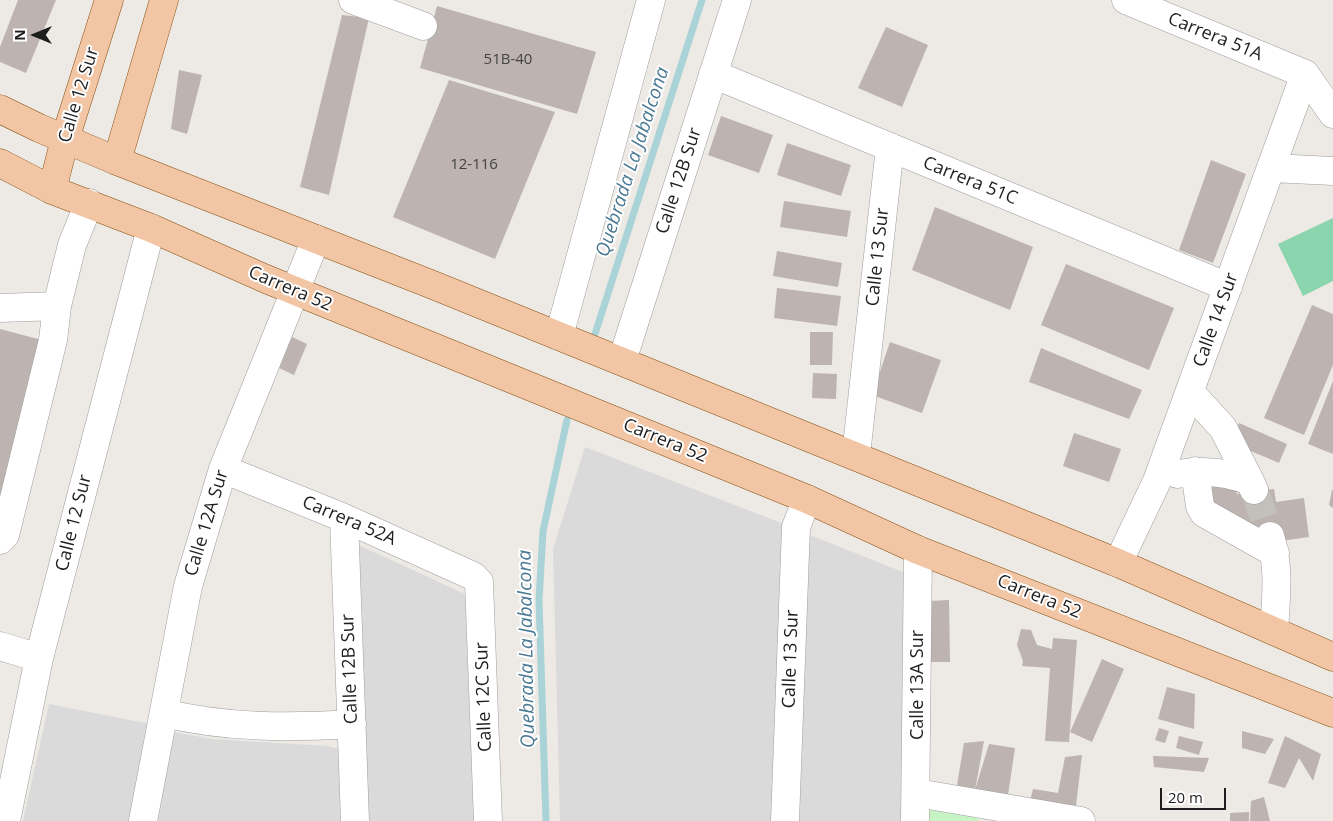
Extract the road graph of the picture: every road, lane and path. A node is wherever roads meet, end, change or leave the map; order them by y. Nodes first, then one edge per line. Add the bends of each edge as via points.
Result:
1 (109, 0) edge
2 (164, 0) edge
3 (353, 0) edge
4 (651, 0) edge
5 (737, 0) edge
6 (1126, 0) edge
7 (423, 26) dead end
8 (713, 74) junction
9 (1305, 74) junction
10 (0, 109) edge
11 (1333, 114) edge
12 (65, 139) junction
13 (890, 147) junction
14 (117, 161) junction
15 (0, 163) edge
16 (1271, 168) junction
17 (1333, 171) edge
18 (52, 190) junction
19 (89, 203) junction
20 (151, 228) junction
21 (316, 239) junction
22 (1228, 287) junction
23 (296, 292) junction
24 (57, 306) junction
25 (0, 308) edge
26 (559, 336) junction
27 (622, 361) junction
28 (1190, 392) junction
29 (856, 456) junction
30 (223, 469) junction
31 (1195, 471) junction
32 (1157, 480) junction
33 (807, 499) junction
34 (344, 518) junction
35 (0, 540) edge
36 (918, 550) junction
37 (1118, 563) junction
38 (474, 576) joint
39 (1274, 631) junction
40 (0, 646) edge
41 (1333, 657) edge
42 (39, 658) junction
43 (164, 713) junction
44 (1333, 713) edge
45 (352, 724) junction
46 (917, 793) junction
47 (1047, 818) edge
48 (6, 821) edge
49 (143, 821) edge
50 (355, 821) edge
51 (488, 821) edge
52 (785, 821) edge
53 (915, 821) edge
54 (1081, 821) edge

1 - 12 main road, Calle 12 Sur
2 - 14 main road
3 - 7 street
4 - 26 street
5 - 8 street, Calle 12B Sur
6 - 9 street, Carrera 51A
8 - 13 street, Carrera 51C
8 - 27 street, Calle 12B Sur
9 - 11 street
9 - 16 street, Calle 14 Sur
10 - 12 main road
12 - 14 main road
12 - 18 main road, Calle 12 Sur
13 - 22 street, Carrera 51C
13 - 29 street, Calle 13 Sur
14 - 21 main road
15 - 18 main road, Carrera 52
16 - 17 street
16 - 22 street, Calle 14 Sur
18 - 19 main road, Carrera 52
19 - 20 main road, Carrera 52
19 - 24 street via 72,245
20 - 23 main road, Carrera 52
20 - 42 street, Calle 12 Sur
21 - 23 street, Calle 12A Sur
21 - 26 main road
22 - 28 street, Calle 14 Sur
23 - 30 street, Calle 12A Sur
23 - 33 main road, Carrera 52
24 - 25 street
24 - 35 street via 48,359 5,535
26 - 27 main road
27 - 29 main road
28 - 31 street via 1223,428 1252,486 1229,473
28 - 32 street, Calle 14 Sur
29 - 37 main road
30 - 34 street, Carrera 52A
30 - 43 street, Calle 12A Sur via 188,586
31 - 32 street
31 - 39 street via 1204,513 1272,541 1278,578
32 - 37 street, Calle 14 Sur
33 - 36 main road, Carrera 52
33 - 52 street, Calle 13 Sur via 796,528
34 - 38 street, Carrera 52A
34 - 45 street, Calle 12B Sur
36 - 44 main road, Carrera 52
36 - 46 street, Calle 13A Sur
37 - 39 main road
38 - 51 street, Calle 12C Sur via 479,582 481,596
39 - 41 main road
40 - 42 street
42 - 48 street, Calle 12 Sur
43 - 45 street via 197,721 287,728
43 - 49 street, Calle 12A Sur
45 - 50 street, Calle 12B Sur
46 - 47 street
46 - 53 street, Calle 13A Sur
47 - 54 street

